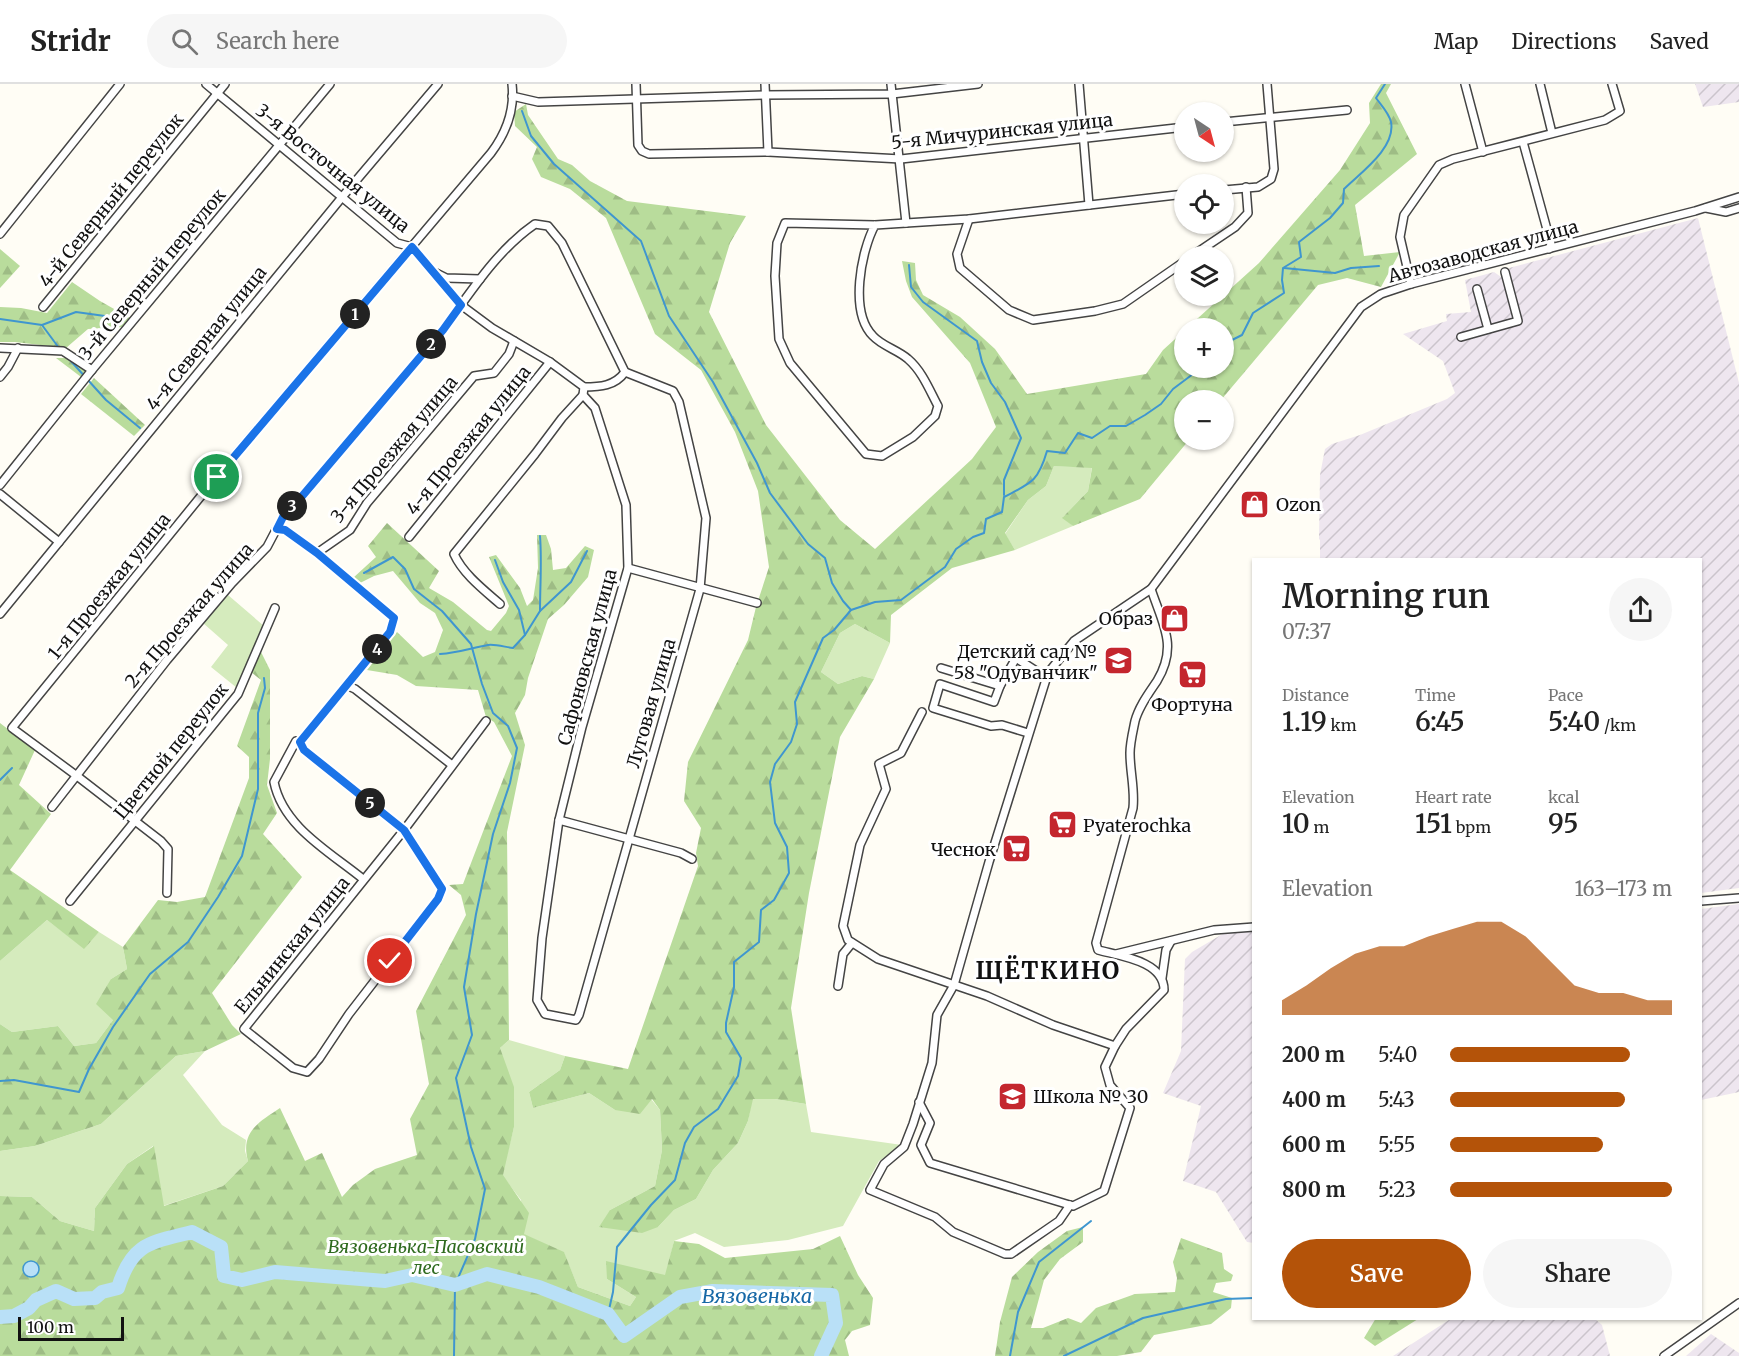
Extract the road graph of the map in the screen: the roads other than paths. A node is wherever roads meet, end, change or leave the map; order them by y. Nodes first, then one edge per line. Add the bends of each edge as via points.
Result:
1 (120, 84) edge
2 (206, 84) edge
3 (225, 84) edge
4 (330, 84) edge
5 (438, 84) edge
6 (512, 84) edge
7 (636, 84) edge
8 (765, 84) edge
9 (891, 84) edge
10 (978, 84) edge
11 (1079, 84) edge
12 (1267, 84) edge
13 (1465, 84) edge
14 (1540, 84) edge
15 (1612, 84) edge
16 (217, 94) junction
17 (892, 94) junction
18 (765, 95) junction
19 (512, 96) junction
20 (636, 99) junction
21 (1347, 110) dead end
22 (1271, 117) junction
23 (1234, 121) edge
24 (1174, 128) edge
25 (1552, 133) junction
26 (1083, 138) junction
27 (1523, 142) junction
28 (279, 144) junction
29 (768, 152) junction
30 (1483, 152) junction
31 (900, 159) junction
32 (1246, 187) junction
33 (1234, 189) edge
34 (1174, 195) edge
35 (343, 196) junction
36 (1739, 197) edge
37 (1089, 205) junction
38 (1706, 208) junction
39 (1739, 208) edge
40 (969, 219) junction
41 (906, 223) junction
42 (875, 225) junction
43 (0, 234) edge
44 (1207, 246) edge
45 (412, 247) junction
46 (1549, 249) junction
47 (1174, 269) edge
48 (1505, 272) dead end
49 (435, 273) junction
50 (480, 279) junction
51 (1411, 284) junction
52 (1477, 289) dead end
53 (461, 305) junction
54 (43, 307) dead end
55 (1488, 329) junction
56 (1461, 337) dead end
57 (514, 341) junction
58 (0, 348) edge
59 (18, 348) junction
60 (550, 362) junction
61 (92, 370) junction
62 (625, 372) junction
63 (0, 377) edge
64 (584, 387) junction
65 (583, 396) junction
66 (0, 485) edge
67 (0, 494) edge
68 (277, 529) junction
69 (409, 537) dead end
70 (58, 542) junction
71 (317, 553) junction
72 (628, 568) junction
73 (700, 589) junction
74 (1151, 590) junction
75 (757, 603) dead end
76 (500, 604) dead end
77 (275, 608) dead end
78 (0, 614) edge
79 (941, 668) dead end
80 (1047, 678) junction
81 (346, 685) junction
82 (1000, 686) junction
83 (922, 712) dead end
84 (486, 721) dead end
85 (1028, 733) junction
86 (300, 742) junction
87 (452, 765) junction
88 (77, 776) junction
89 (52, 807) dead end
90 (559, 820) junction
91 (135, 821) junction
92 (404, 830) junction
93 (628, 839) junction
94 (692, 859) dead end
95 (363, 879) junction
96 (167, 893) dead end
97 (1739, 898) edge
98 (70, 901) dead end
99 (1702, 901) edge
100 (1252, 927) edge
101 (1171, 940) junction
102 (852, 943) junction
103 (1114, 954) junction
104 (1162, 978) junction
105 (954, 985) junction
106 (838, 986) dead end
107 (576, 1020) joint
108 (1115, 1046) junction
109 (919, 1102) junction
110 (1070, 1205) junction
111 (1739, 1303) edge
112 (1664, 1356) edge

1 - 43 street
2 - 16 street, 3-я Восточная улица
3 - 16 street, 4-й Северный переулок
4 - 28 street, 3-й Северный переулок
5 - 35 street, 4-я Северная улица
6 - 19 street, 1-я Проезжая улица
7 - 20 street
8 - 18 street
9 - 17 street
10 - 17 street
11 - 26 street
12 - 22 street
13 - 30 street
14 - 25 street
15 - 25 street via 1620,111 1605,120
16 - 28 street, 3-я Восточная улица
16 - 54 street, 4-й Северный переулок
17 - 18 street
17 - 31 street
18 - 20 street
18 - 29 street
19 - 20 street via 538,102
19 - 45 street, 1-я Проезжая улица via 503,137
20 - 29 street, 5-я Мичуринская улица via 638,145 642,152
21 - 22 street
22 - 23 street
22 - 32 street via 1271,179 1258,187
24 - 26 street, 5-я Мичуринская улица
25 - 27 street
26 - 31 street, 5-я Мичуринская улица
26 - 37 street
27 - 30 street
27 - 46 street via 1551,244
28 - 35 street, 3-я Восточная улица
28 - 61 street, 3-й Северный переулок
29 - 31 street, 5-я Мичуринская улица
30 - 51 street via 1439,165 1404,215 1400,237
31 - 41 street
32 - 33 street
32 - 44 street via 1248,213
34 - 37 street
35 - 45 street, 3-я Восточная улица via 397,243
35 - 70 street, 4-я Северная улица
36 - 38 street, Автозаводская улица
37 - 40 street
38 - 39 street, Автозаводская улица via 1726,212
38 - 46 street, Автозаводская улица
40 - 41 street
40 - 47 street via 957,254 960,268 1009,310 1033,320 1123,304
41 - 42 street
42 - 42 street via 785,223 777,243 775,276 779,339 790,363 866,453 882,456 913,437 935,416 938,406 920,371 872,336 861,315 861,266
45 - 49 street, 3-я Восточная улица
45 - 88 street, 1-я Проезжая улица via 219,474 12,728
46 - 51 street, Автозаводская улица
48 - 55 street via 1518,321
49 - 50 street via 446,278
49 - 53 street, 3-я Восточная улица
50 - 53 street, 2-я Проезжая улица
50 - 62 street, 2-я Проезжая улица via 518,236 535,224 548,226 562,243
51 - 74 street, Автозаводская улица via 1381,294 1361,308
52 - 55 street
53 - 57 street
53 - 68 street, 2-я Проезжая улица via 286,511
55 - 56 street
57 - 60 street
57 - 71 street, 3-я Проезжая улица via 494,374 474,376 446,408 367,503 350,530
58 - 59 street
59 - 61 street via 63,351
59 - 63 street
60 - 64 street
60 - 69 street, 4-я Проезжая улица
61 - 66 street, 3-й Северный переулок
62 - 64 street via 620,380 600,387
62 - 73 street, Луговая улица via 673,391 679,402 706,518
64 - 65 street
65 - 72 street, Сафоновская улица via 595,408 626,505
65 - 76 street via 454,554 478,585
67 - 70 street
68 - 71 street via 285,530
68 - 88 street, 2-я Проезжая улица via 267,547 167,660
70 - 78 street, 4-я Северная улица
71 - 81 street, Ельнинская улица via 394,618 390,632
72 - 73 street
72 - 90 street, Сафоновская улица
73 - 75 street
73 - 93 street, Луговая улица
74 - 80 street, Автозаводская улица via 1074,641
74 - 103 street via 1169,654 1139,709 1130,751 1133,808 1096,939 1098,950
77 - 91 street, Цветной переулок via 238,694
79 - 82 street
80 - 82 street via 1016,658
80 - 85 street, Автозаводская улица
81 - 86 street, Ельнинская улица
81 - 87 street
82 - 85 street via 994,702 940,684 933,708
83 - 102 street via 901,753 879,764 886,789 860,845 843,926
84 - 87 street, Ельнинская улица
85 - 105 street, Автозаводская улица
86 - 92 street via 304,750
86 - 95 street, Ельнинская улица via 296,741 274,782 277,796 289,818
87 - 92 street, Ельнинская улица
88 - 89 street, 2-я Проезжая улица
88 - 91 street
90 - 93 street
90 - 107 street, Сафоновская улица via 537,1000 545,1014
91 - 96 street via 168,849
91 - 98 street, Цветной переулок
92 - 95 street, Ельнинская улица
92 - 95 street, Ельнинская улица via 442,889 438,899 319,1059 307,1072 293,1068 244,1029
93 - 94 street
93 - 107 street, Луговая улица
97 - 99 street
100 - 101 street via 1214,930
101 - 103 street
101 - 104 street
102 - 105 street via 878,959
102 - 106 street via 843,954
103 - 104 street via 1151,967
104 - 108 street via 1162,994 1126,1029
105 - 108 street
105 - 109 street, Автозаводская улица via 937,1015 932,1063
108 - 110 street via 1105,1067 1110,1085 1130,1108 1104,1191
109 - 110 street via 930,1123 921,1145 930,1163
109 - 110 street, Автозаводская улица via 904,1147 884,1164 870,1190 935,1217 953,1232 1005,1254 1011,1254 1059,1221
111 - 112 street

